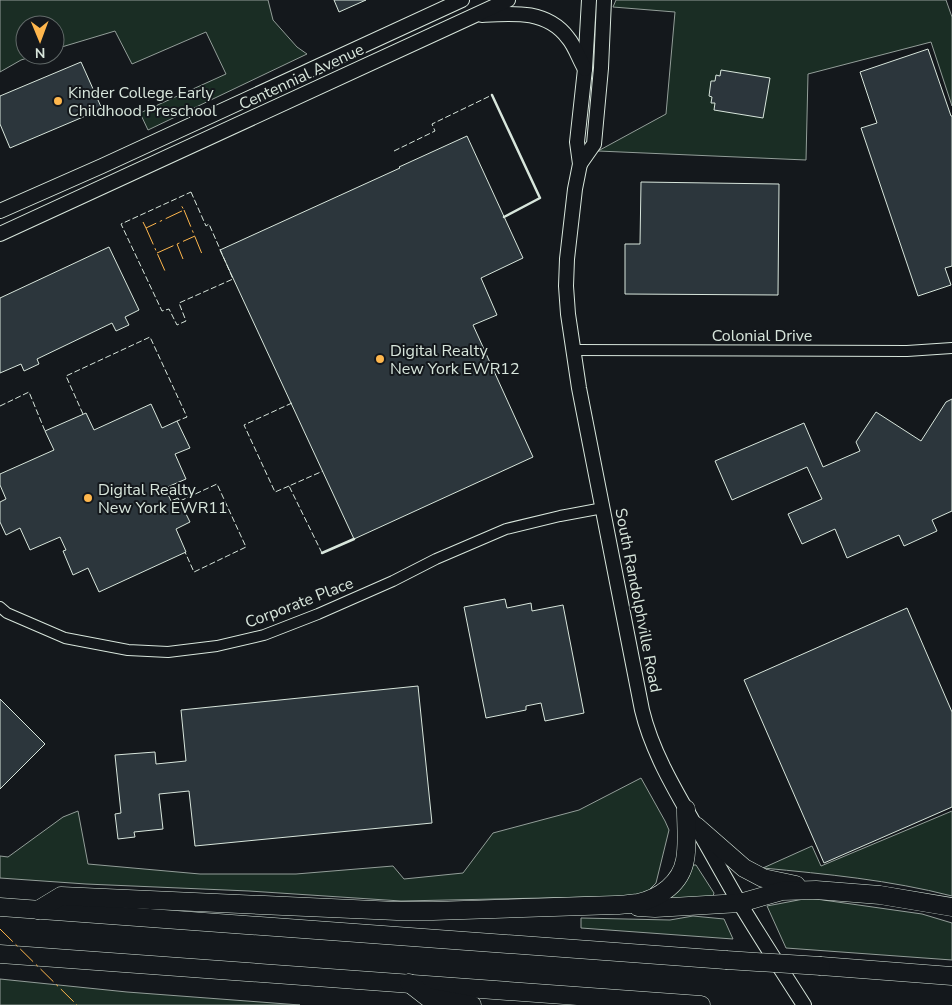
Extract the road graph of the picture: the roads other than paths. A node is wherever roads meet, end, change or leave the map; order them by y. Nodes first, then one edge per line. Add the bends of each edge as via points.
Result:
1 (462, 0) edge
2 (508, 0) edge
3 (589, 0) edge
4 (604, 0) edge
5 (476, 15) junction
6 (585, 69) junction
7 (580, 164) junction
8 (0, 211) edge
9 (0, 234) edge
10 (952, 348) edge
11 (572, 350) junction
12 (603, 508) junction
13 (0, 607) edge
14 (686, 809) junction
15 (696, 826) junction
16 (816, 890) junction
17 (740, 903) junction
18 (614, 906) junction
19 (0, 907) edge
20 (952, 907) edge
21 (38, 910) junction
22 (0, 954) edge
23 (952, 976) edge
24 (409, 983) junction
25 (472, 1005) edge
26 (701, 1005) edge
27 (804, 1005) edge

1 - 8 main road, Centennial Avenue
2 - 5 main road, Centennial Avenue
3 - 6 main road, South Randolphville Road
4 - 7 main road, South Randolphville Road via 594,144
5 - 6 main road via 514,13 555,24 569,38
5 - 9 main road, Centennial Avenue
6 - 7 main road, South Randolphville Road via 577,142
7 - 11 main road, South Randolphville Road via 567,259
10 - 11 street, Colonial Drive via 907,351
11 - 12 main road, South Randolphville Road
12 - 13 street, Corporate Place via 506,528 318,614 264,635 217,646 168,652 128,650 65,638
12 - 14 main road, South Randolphville Road via 644,719
14 - 15 main road, South Randolphville Road
14 - 18 highway via 685,863 679,876 663,893 653,898
15 - 16 highway via 744,868 763,878
15 - 17 main road, South Randolphville Road
16 - 17 highway via 782,891
16 - 20 highway via 880,895
17 - 18 highway via 655,908
17 - 27 main road, South Randolphville Road
18 - 21 highway via 397,911 62,896
19 - 21 highway
21 - 23 highway, bridge
22 - 24 highway
24 - 25 highway via 427,997
24 - 26 highway

